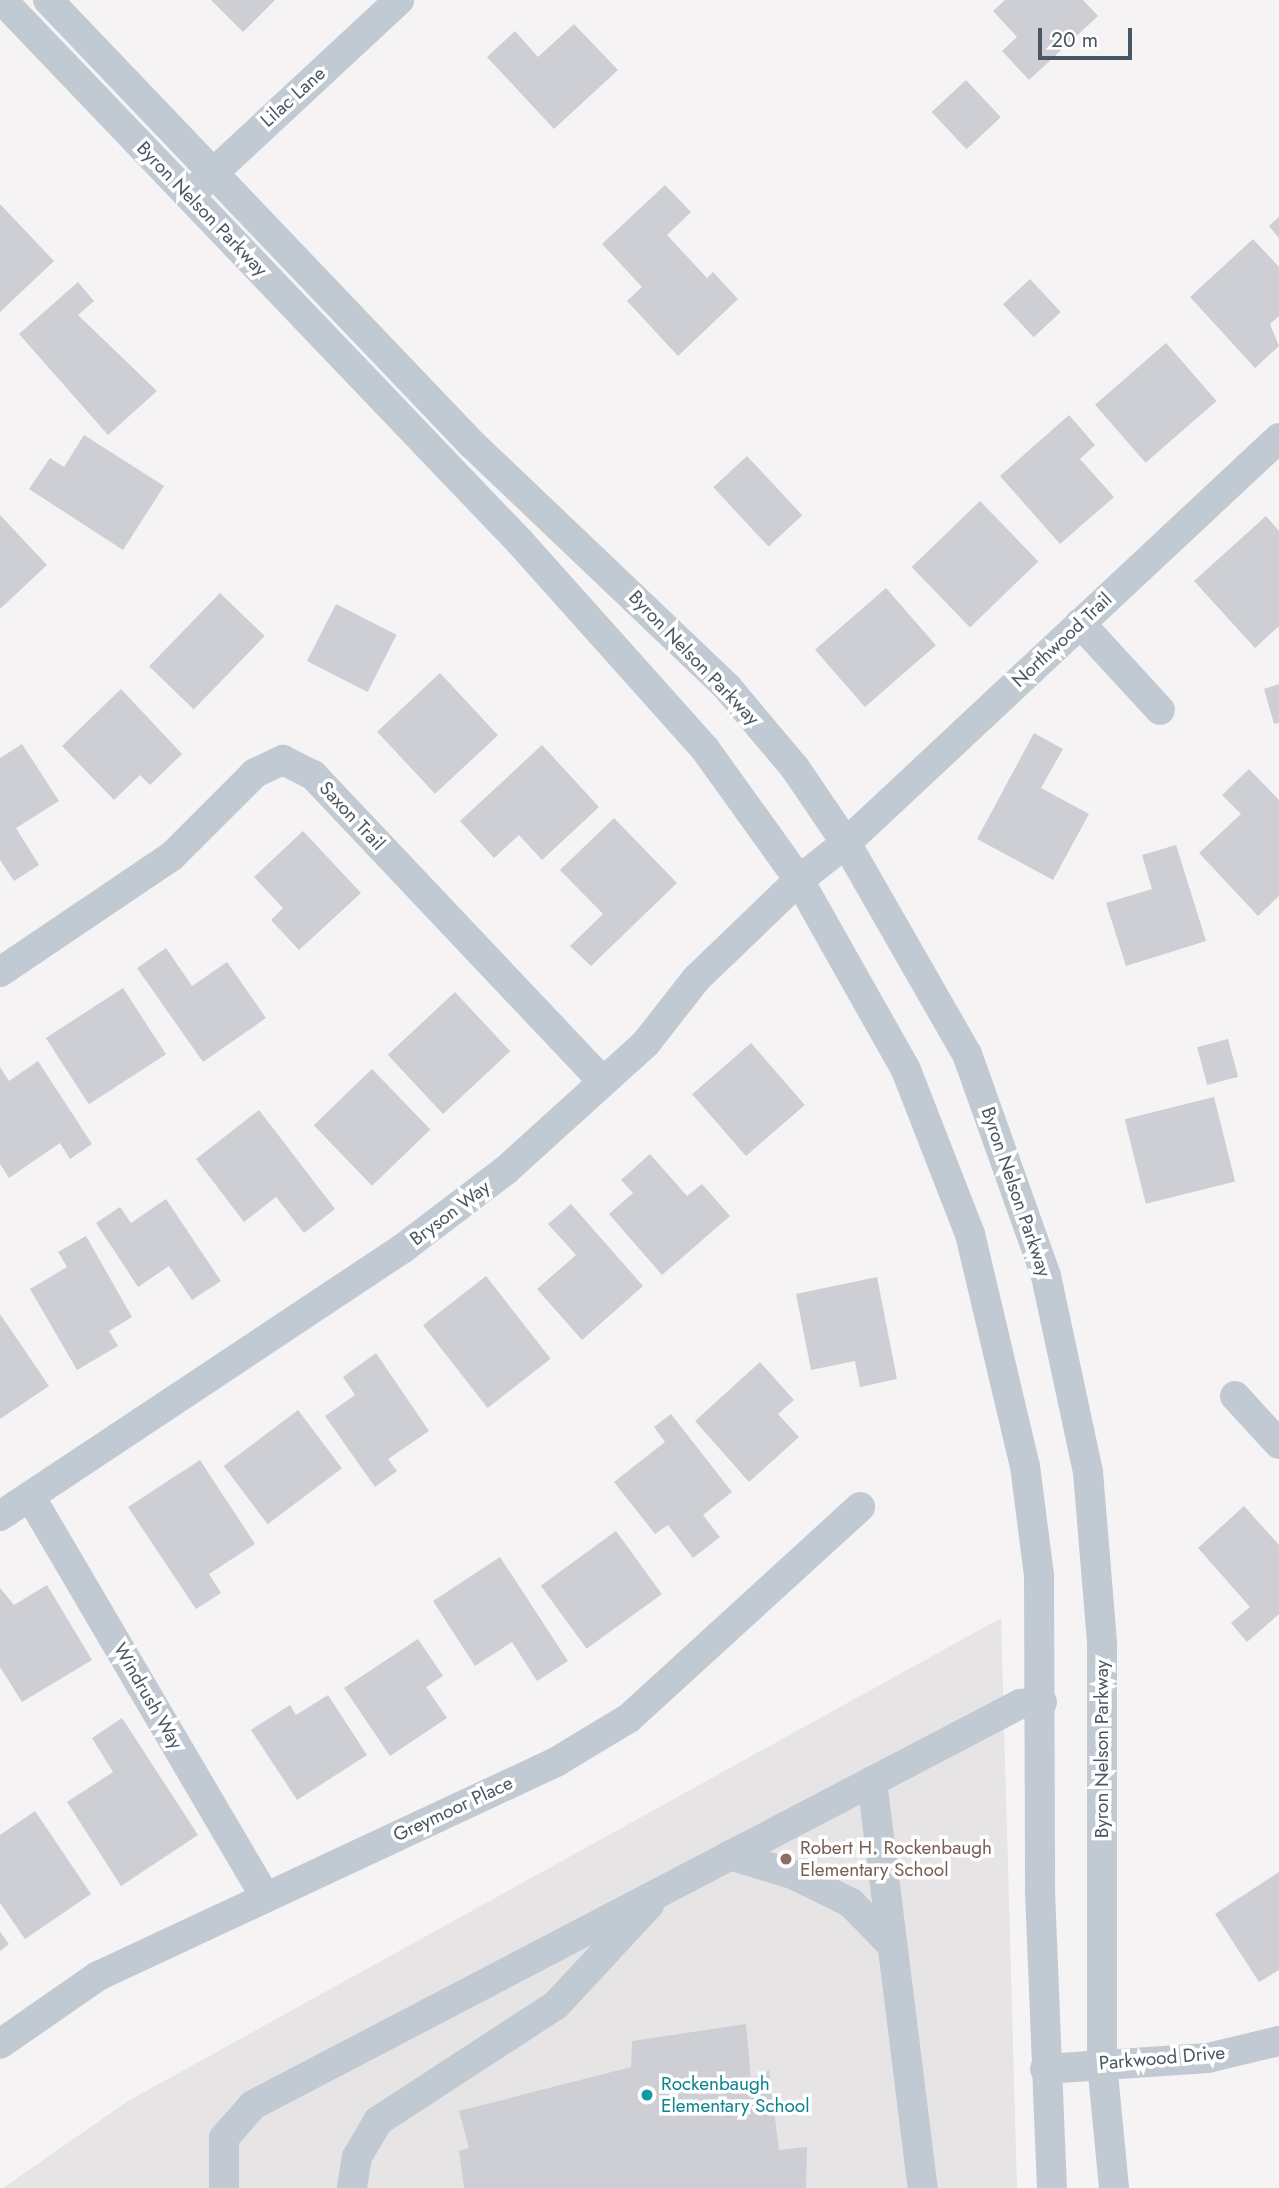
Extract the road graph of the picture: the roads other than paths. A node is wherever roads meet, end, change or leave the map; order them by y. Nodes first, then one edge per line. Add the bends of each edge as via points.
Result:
1 (47, 0) edge
2 (399, 0) edge
3 (5, 1) edge
4 (199, 185) junction
5 (425, 396) junction
6 (401, 418) junction
7 (1279, 438) edge
8 (1080, 623) junction
9 (1160, 710) dead end
10 (846, 843) junction
11 (799, 880) junction
12 (0, 972) edge
13 (600, 1080) junction
14 (1235, 1396) dead end
15 (1279, 1444) edge
16 (30, 1496) junction
17 (860, 1507) dead end
18 (0, 1516) edge
19 (1042, 1702) junction
20 (872, 1781) junction
21 (730, 1855) junction
22 (663, 1890) junction
23 (265, 1896) junction
24 (888, 1941) junction
25 (1279, 2041) edge
26 (0, 2044) edge
27 (1102, 2063) junction
28 (1045, 2069) junction
29 (224, 2188) edge
30 (352, 2188) edge
31 (923, 2188) edge
32 (1052, 2188) edge
33 (1114, 2188) edge

1 - 4 street, Byron Nelson Parkway
2 - 4 street, Lilac Lane
3 - 4 street, Byron Nelson Parkway
4 - 5 street, Byron Nelson Parkway
4 - 6 street, Byron Nelson Parkway
5 - 6 street
5 - 10 street, Byron Nelson Parkway via 727,687 795,768
6 - 11 street, Byron Nelson Parkway via 705,749
7 - 8 street, Northwood Trail
8 - 9 street
8 - 10 street, Northwood Trail
10 - 11 street, Bryson Way
10 - 27 street, Byron Nelson Parkway via 967,1054 1020,1191 1068,1366 1088,1472 1102,1644
11 - 13 street, Bryson Way via 696,979 646,1043
11 - 19 street, Byron Nelson Parkway via 906,1070 970,1234 1026,1466 1039,1576
12 - 13 street, Saxon Trail via 172,856 255,773 283,760 313,775
13 - 16 street, Bryson Way via 506,1170 402,1249
14 - 15 street
16 - 18 street, Bryson Way
16 - 23 street, Windrush Way
17 - 23 street, Greymoor Place via 629,1718 556,1762
19 - 20 street via 1020,1704
19 - 28 street, Byron Nelson Parkway
20 - 21 street
20 - 24 street
21 - 22 street
21 - 24 street via 794,1875 851,1903
22 - 29 street via 236,2120 219,2160
22 - 30 street via 556,2005 378,2121 357,2157
23 - 26 street, Greymoor Place via 98,1976
24 - 31 street
25 - 27 street, Parkwood Drive via 1208,2058
27 - 28 street, Parkwood Drive
27 - 33 street, Byron Nelson Parkway
28 - 32 street, Byron Nelson Parkway

